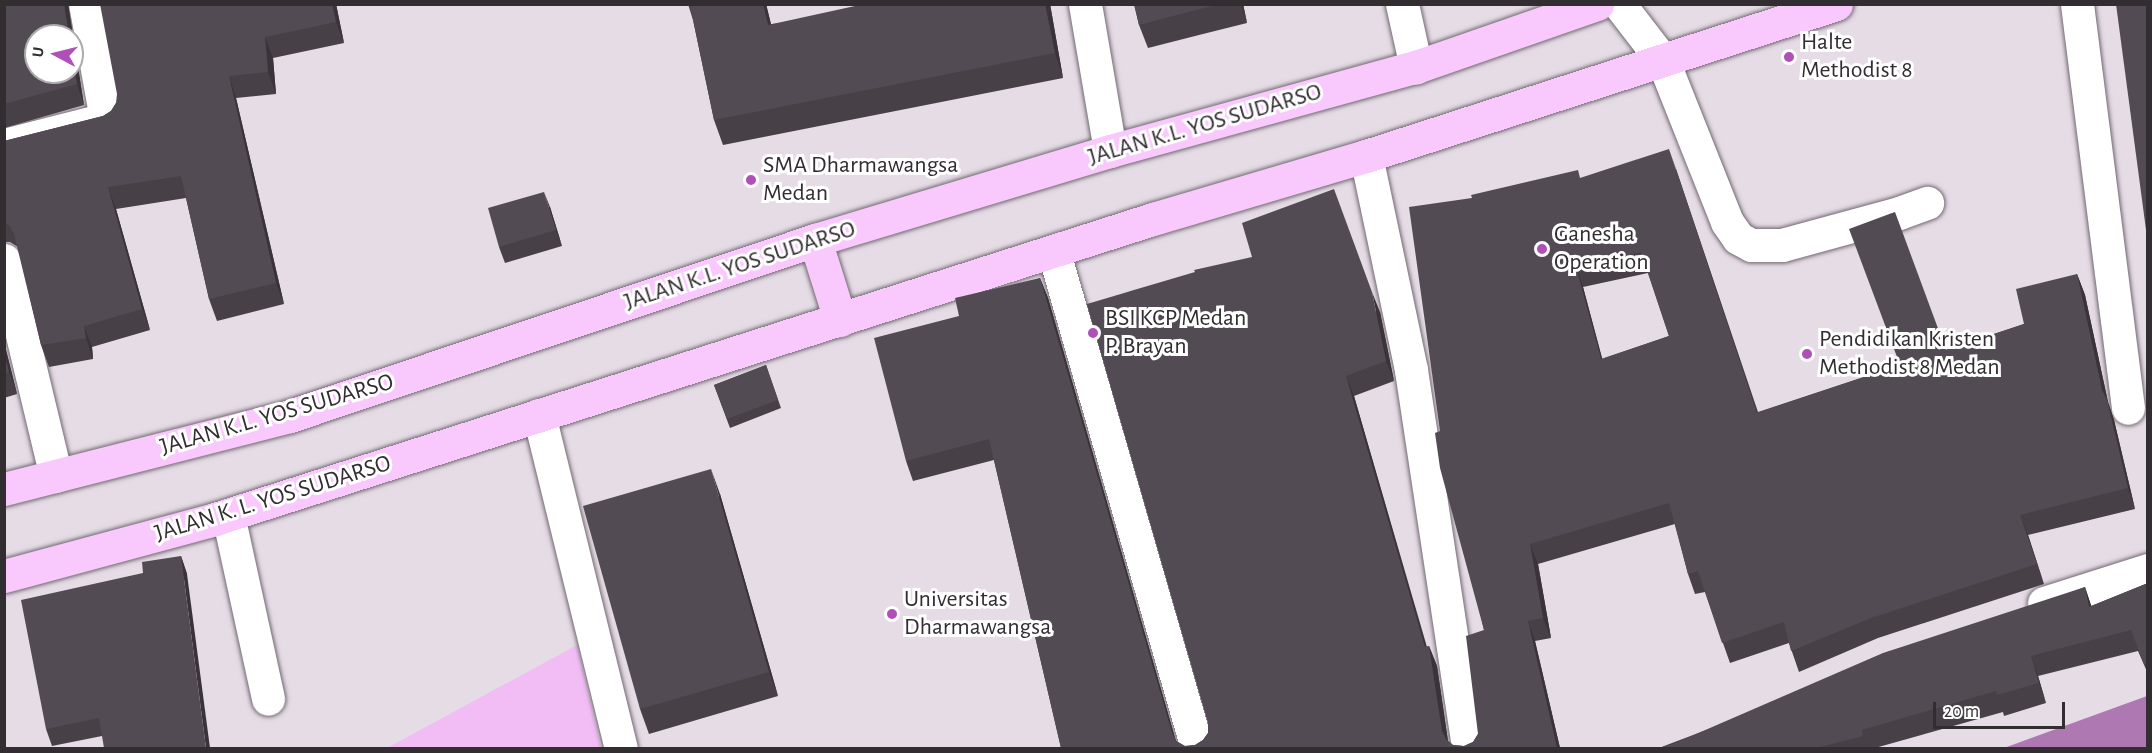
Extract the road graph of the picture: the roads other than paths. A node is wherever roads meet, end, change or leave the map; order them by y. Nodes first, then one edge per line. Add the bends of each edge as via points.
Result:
1 (85, 4) edge
2 (1085, 4) edge
3 (1402, 4) edge
4 (1597, 4) edge
5 (1619, 4) edge
6 (1836, 4) edge
7 (2077, 4) edge
8 (1663, 61) junction
9 (1416, 67) junction
10 (4, 144) edge
11 (1110, 151) junction
12 (1366, 156) junction
13 (1927, 203) dead end
14 (814, 240) junction
15 (1054, 253) junction
16 (4, 260) edge
17 (840, 320) junction
18 (2128, 408) dead end
19 (539, 415) junction
20 (56, 476) junction
21 (4, 489) edge
22 (228, 515) junction
23 (2148, 570) edge
24 (4, 576) edge
25 (2016, 613) edge
26 (268, 699) dead end
27 (621, 748) edge
28 (1197, 748) edge
29 (1468, 748) edge

1 - 10 street via 106,119
2 - 11 street
3 - 9 street
4 - 9 main road, JALAN K.L. YOS SUDARSO
5 - 8 street
6 - 8 main road
7 - 18 street
8 - 12 main road
8 - 13 street via 1727,222 1738,238 1751,245 1782,245
9 - 11 main road, JALAN K.L. YOS SUDARSO
11 - 14 main road, JALAN K.L. YOS SUDARSO
12 - 15 main road via 1153,219
12 - 29 street via 1411,370
14 - 17 main road
14 - 20 main road, JALAN K.L. YOS SUDARSO via 290,416
15 - 17 main road
15 - 28 street
16 - 20 street
17 - 19 main road
19 - 22 main road, JALAN K. L. YOS SUDARSO
19 - 27 street
20 - 21 main road
22 - 24 main road, JALAN K. L. YOS SUDARSO
22 - 26 street
23 - 25 street

